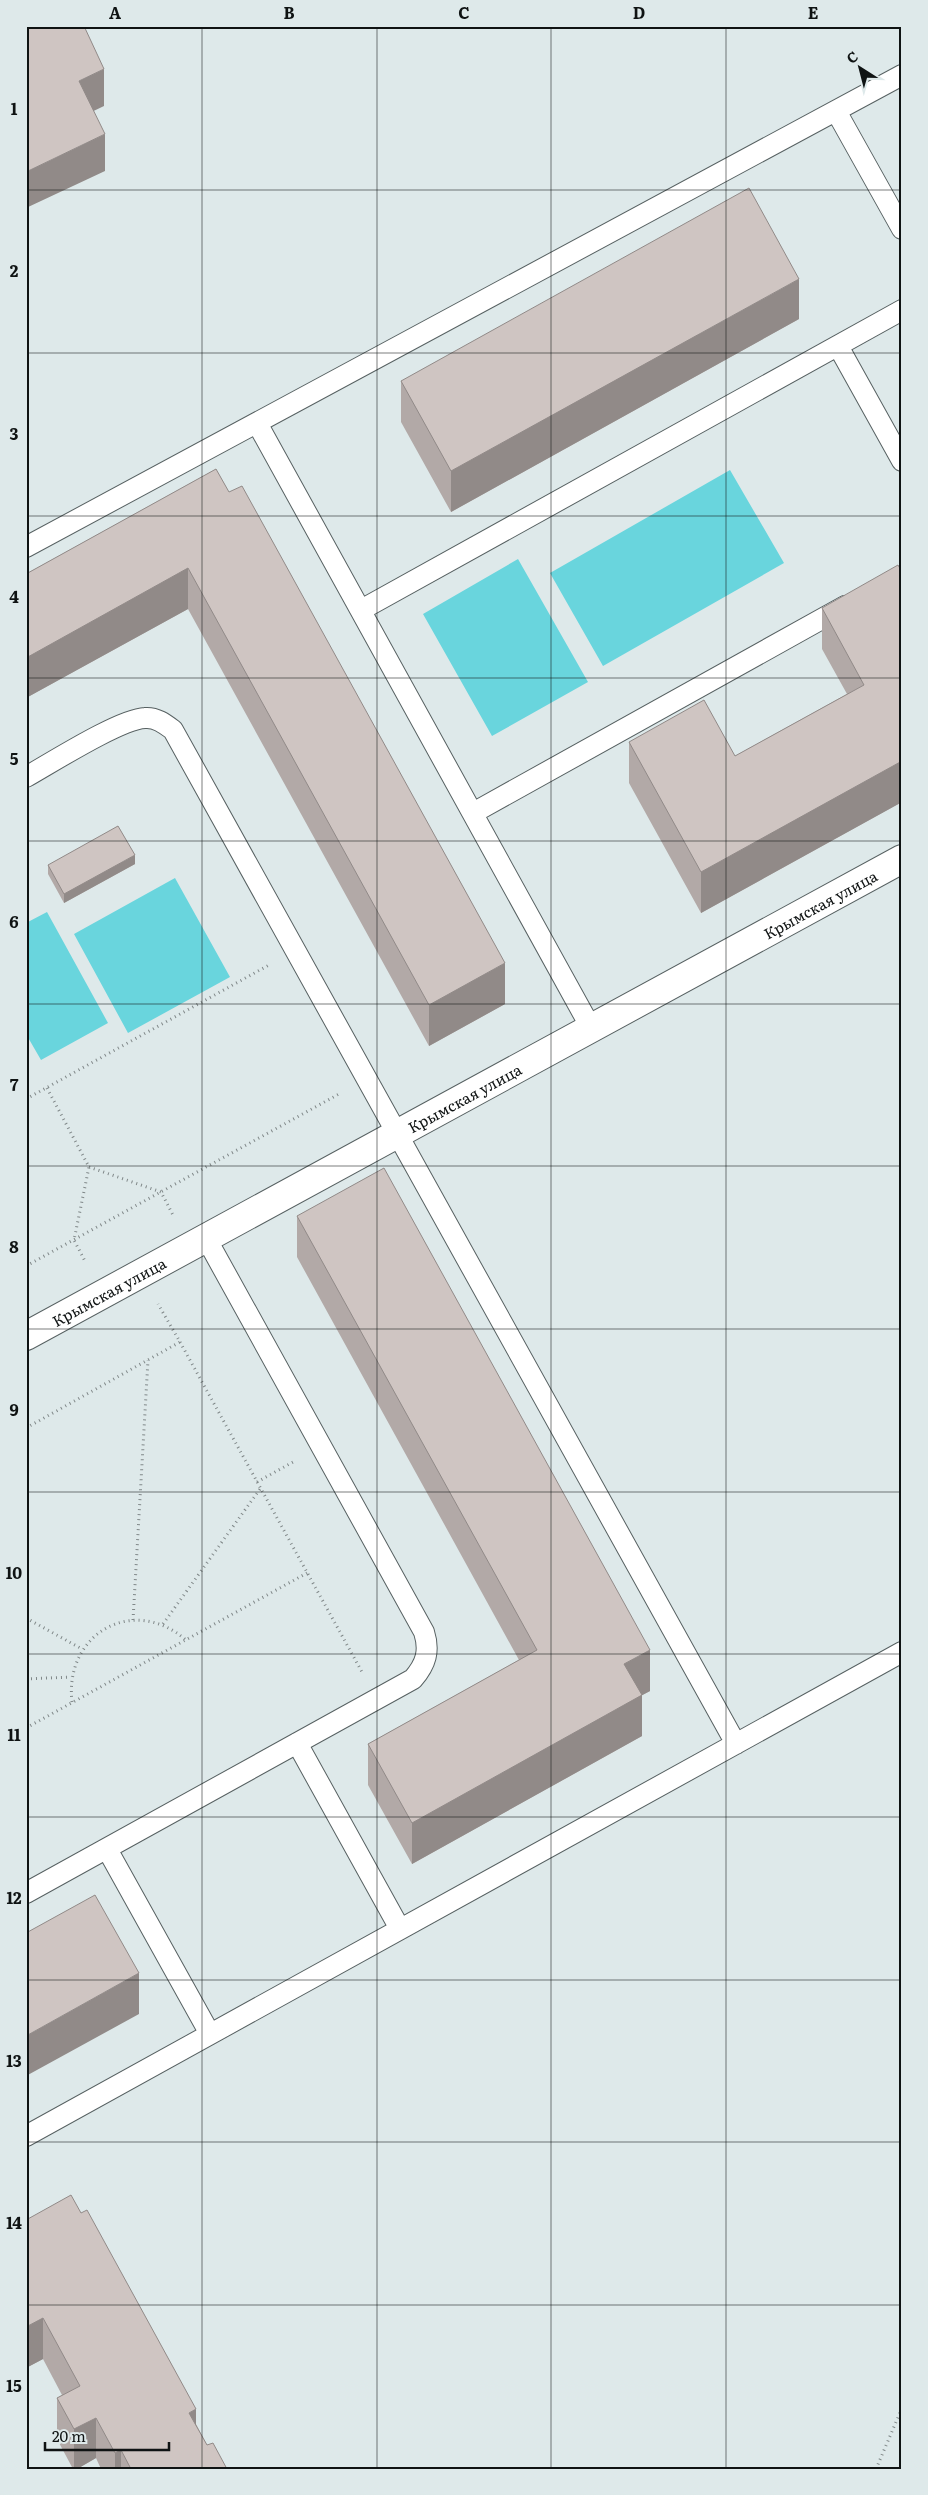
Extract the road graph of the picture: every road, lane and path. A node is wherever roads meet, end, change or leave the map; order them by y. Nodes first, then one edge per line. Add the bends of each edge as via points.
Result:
1 (902, 75) edge
2 (836, 111) junction
3 (902, 229) edge
4 (902, 310) edge
5 (838, 346) junction
6 (257, 423) junction
7 (902, 461) edge
8 (26, 547) edge
9 (859, 599) edge
10 (361, 610) junction
11 (26, 777) edge
12 (473, 812) junction
13 (902, 859) edge
14 (297, 950) junction
15 (591, 1028) junction
16 (368, 1078) junction
17 (46, 1088) junction
18 (26, 1099) edge
19 (399, 1133) junction
20 (89, 1167) junction
21 (160, 1192) junction
22 (74, 1240) junction
23 (198, 1242) junction
24 (26, 1266) edge
25 (142, 1273) junction
26 (103, 1294) junction
27 (26, 1336) edge
28 (180, 1342) junction
29 (148, 1360) junction
30 (26, 1428) edge
31 (321, 1447) junction
32 (257, 1482) junction
33 (260, 1488) junction
34 (307, 1573) junction
35 (26, 1618) edge
36 (134, 1620) junction
37 (163, 1624) junction
38 (186, 1640) junction
39 (82, 1649) junction
40 (902, 1652) edge
41 (71, 1677) junction
42 (26, 1679) edge
43 (377, 1699) junction
44 (72, 1702) junction
45 (26, 1728) edge
46 (297, 1743) junction
47 (736, 1744) junction
48 (107, 1849) junction
49 (26, 1893) edge
50 (400, 1929) junction
51 (210, 2034) junction
52 (26, 2136) edge
53 (902, 2408) edge
54 (876, 2469) edge

1 - 2 lane
2 - 3 lane
2 - 6 lane
4 - 5 lane
5 - 7 lane
5 - 10 lane
6 - 8 lane
6 - 10 lane
9 - 12 lane
10 - 12 lane
11 - 14 lane via 126,722 146,718 161,721 174,730 184,746
12 - 15 lane
13 - 15 street, Крымская улица
14 - 16 lane
14 - 17 path
15 - 19 street, Крымская улица
16 - 19 lane
16 - 21 path
17 - 18 path
17 - 20 path
19 - 23 street, Крымская улица
19 - 47 lane
20 - 21 path
20 - 22 path
21 - 22 path
21 - 23 path
22 - 24 path
22 - 26 path
23 - 25 street, Крымская улица
23 - 31 lane
25 - 26 street, Крымская улица
25 - 28 path
26 - 27 street, Крымская улица
28 - 29 path
28 - 32 path
29 - 30 path
29 - 36 path
31 - 32 path
31 - 43 lane via 424,1632 427,1643 423,1668 414,1679
32 - 33 path
33 - 34 path
33 - 37 path
34 - 38 path
34 - 43 path
35 - 39 path
36 - 37 path
36 - 39 path via 105,1629
37 - 38 path
38 - 44 path
39 - 41 path
40 - 47 lane
41 - 42 path
41 - 44 path
43 - 46 lane
44 - 45 path
46 - 48 lane
46 - 50 lane
47 - 50 lane
48 - 49 lane
48 - 51 lane
50 - 51 lane
51 - 52 lane
53 - 54 path

